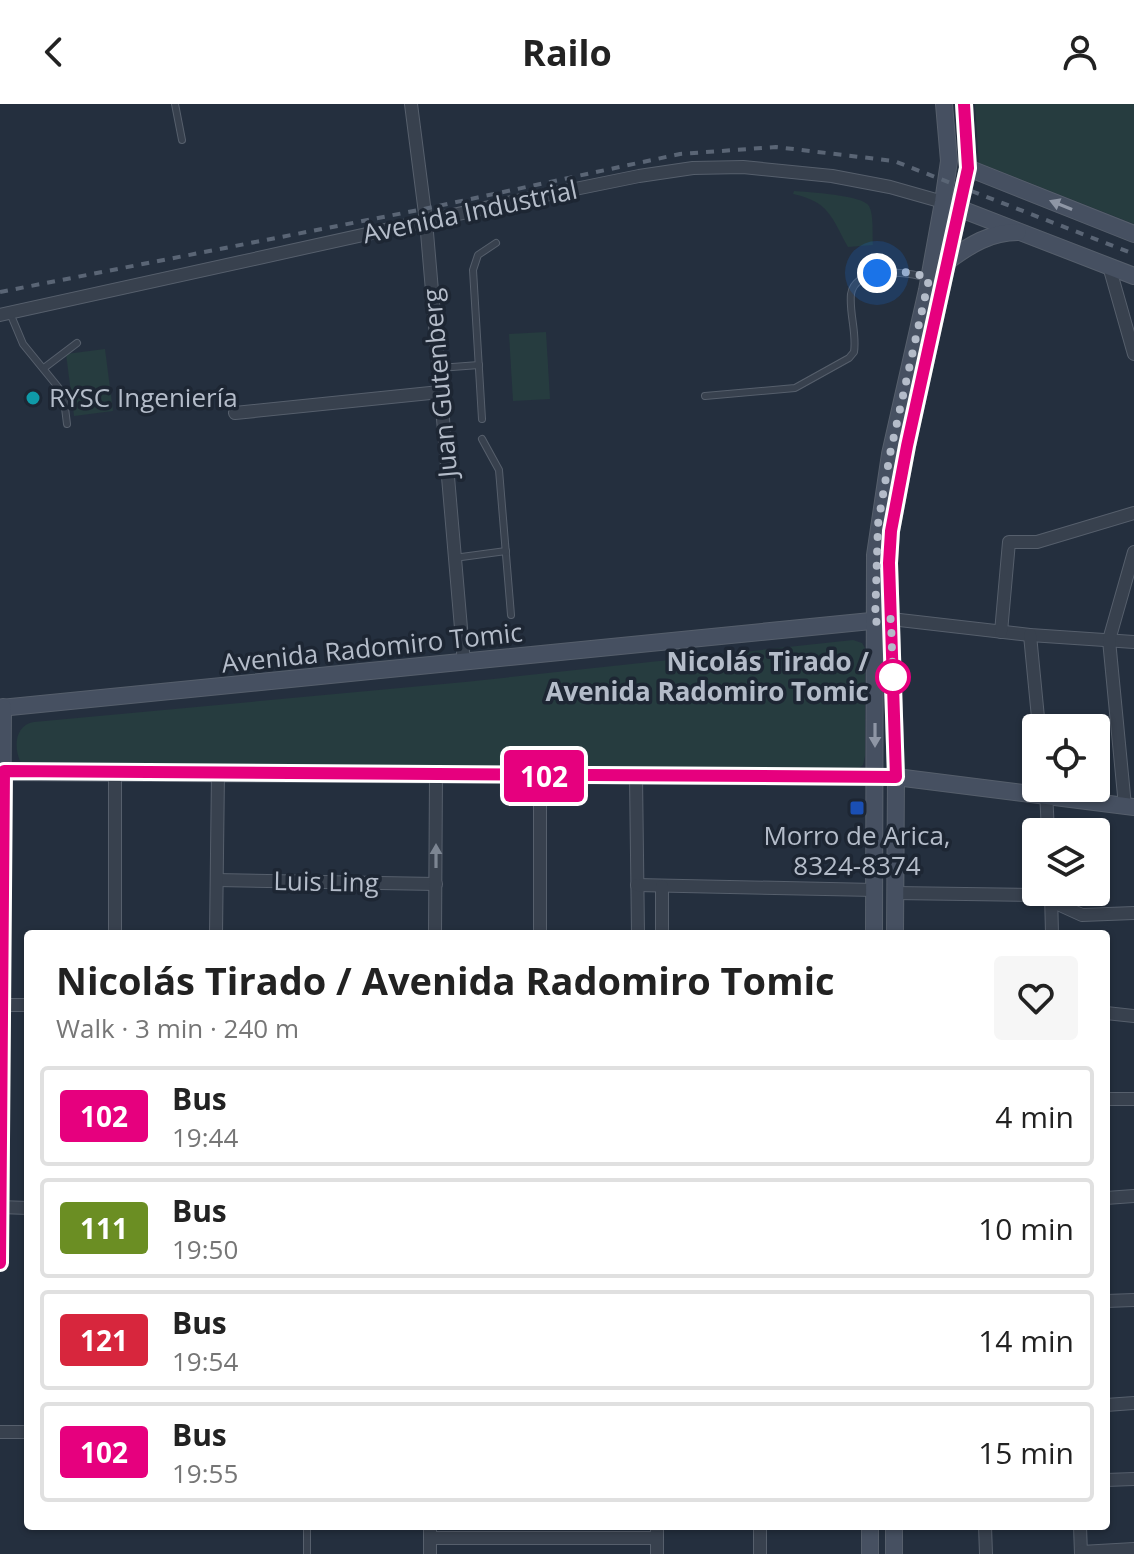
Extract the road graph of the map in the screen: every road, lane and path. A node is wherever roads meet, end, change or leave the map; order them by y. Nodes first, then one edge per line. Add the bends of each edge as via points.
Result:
1 (175, 104) edge
2 (411, 104) edge
3 (944, 104) edge
4 (964, 104) edge
5 (182, 140) dead end
6 (968, 168) junction
7 (943, 202) junction
8 (961, 209) junction
9 (426, 221) junction
10 (1023, 232) junction
11 (1134, 234) edge
12 (496, 243) dead end
13 (948, 261) junction
14 (1109, 266) junction
15 (1134, 276) edge
16 (929, 279) junction
17 (5, 314) edge
18 (77, 343) dead end
19 (1134, 354) edge
20 (479, 365) junction
21 (44, 368) junction
22 (438, 368) junction
23 (440, 392) junction
24 (705, 396) dead end
25 (235, 413) dead end
26 (482, 419) dead end
27 (67, 424) dead end
28 (482, 439) dead end
29 (1134, 513) edge
30 (506, 551) junction
31 (1134, 552) edge
32 (454, 558) junction
33 (511, 615) dead end
34 (883, 620) junction
35 (1001, 632) junction
36 (1030, 635) junction
37 (1109, 640) junction
38 (1134, 642) edge
39 (464, 663) junction
40 (1, 708) edge
41 (1038, 714) edge
42 (2, 772) edge
43 (115, 772) junction
44 (218, 773) junction
45 (436, 775) junction
46 (540, 776) junction
47 (636, 776) junction
48 (875, 777) junction
49 (896, 777) junction
50 (1022, 790) edge
51 (1103, 802) edge
52 (1129, 806) edge
53 (2, 872) edge
54 (217, 880) junction
55 (436, 884) junction
56 (637, 885) junction
57 (662, 886) junction
58 (875, 890) junction
59 (895, 893) junction
60 (1022, 895) edge
61 (1051, 906) edge
62 (1067, 906) edge
63 (1134, 913) edge
64 (115, 930) edge
65 (216, 930) edge
66 (435, 930) edge
67 (540, 930) edge
68 (638, 930) edge
69 (662, 930) edge
70 (874, 930) edge
71 (895, 930) edge
72 (1052, 930) edge
73 (1, 958) edge
74 (2, 1005) edge
75 (24, 1005) edge
76 (1110, 1013) edge
77 (1134, 1016) edge
78 (1110, 1099) edge
79 (1134, 1099) edge
80 (0, 1168) edge
81 (1134, 1196) edge
82 (1110, 1198) edge
83 (0, 1207) edge
84 (24, 1208) edge
85 (0, 1230) edge
86 (1134, 1300) edge
87 (1110, 1301) edge
88 (1134, 1403) edge
89 (1110, 1405) edge
90 (0, 1432) edge
91 (24, 1432) edge
92 (1134, 1479) edge
93 (1110, 1480) edge
94 (307, 1530) edge
95 (760, 1530) edge
96 (870, 1530) edge
97 (894, 1530) edge
98 (985, 1530) edge
99 (1080, 1530) edge
100 (430, 1532) edge
101 (630, 1532) edge
102 (657, 1532) edge
103 (1134, 1549) edge
104 (1081, 1553) edge
105 (307, 1554) edge
106 (430, 1554) edge
107 (657, 1554) edge
108 (760, 1554) edge
109 (870, 1554) edge
110 (894, 1554) edge
111 (986, 1554) edge

1 - 5 lane
2 - 9 street, Juan Gutenberg
3 - 7 main road via 949,161
4 - 6 main road
6 - 8 main road
11 -> 6 main road
7 - 8 main road
7 - 9 street, Avenida Industrial via 832,176 693,168
7 - 16 main road
8 - 10 main road
8 - 13 main road
9 - 17 street, Avenida Industrial
9 - 22 street, Juan Gutenberg
10 - 13 main road via 981,239
10 - 14 main road
12 - 20 lane via 478,255 473,270
13 - 34 main road via 891,531
14 - 15 main road
14 - 19 street
16 - 24 lane via 912,272 877,273 856,284 851,295 854,352 800,387
16 - 34 main road via 878,524
17 - 21 lane
18 - 21 lane
20 - 22 lane
20 - 26 lane
21 - 27 lane via 64,400
22 - 23 street, Juan Gutenberg
23 - 25 street
23 - 32 street, Juan Gutenberg
28 - 30 lane via 499,470
29 - 35 street via 1037,542 1009,542
30 - 32 lane
30 - 33 lane
31 - 37 street
32 - 39 street, Juan Gutenberg
34 - 35 street
34 - 39 main road, Avenida Radomiro Tomic
34 -> 48 main road
34 - 49 main road
35 - 36 street
36 - 37 street
36 - 41 street
37 - 38 street
37 - 52 street
39 - 40 main road, Avenida Radomiro Tomic
40 - 42 main road
42 - 43 main road
42 - 53 main road
43 - 44 main road
43 - 64 street
44 - 45 main road
44 - 54 street
45 - 46 main road
55 -> 45 street
46 - 47 main road
46 - 67 street
47 - 48 main road
47 - 56 street
48 - 49 main road
48 - 58 main road
49 - 50 main road
49 - 59 main road
51 - 52 main road
53 - 73 main road
54 - 55 street, Luis Ling
54 - 65 street
55 - 66 street
56 - 57 street
56 - 68 street
57 - 58 street
57 - 69 street
58 - 70 main road
59 - 60 street
59 - 71 main road
61 - 72 street
62 - 63 street via 1082,915
73 - 74 main road
74 - 75 street
74 - 80 main road
76 - 77 street
78 - 79 street
80 - 83 main road
81 - 82 street
83 - 84 street
83 - 85 main road
86 - 87 street
88 - 89 street
90 - 91 street
92 - 93 street
94 - 105 lane
95 - 108 street
96 - 109 main road
97 - 110 main road
98 - 111 street
99 - 104 street
100 - 101 street
100 - 106 street
101 - 102 street
102 - 107 street
103 - 104 street

